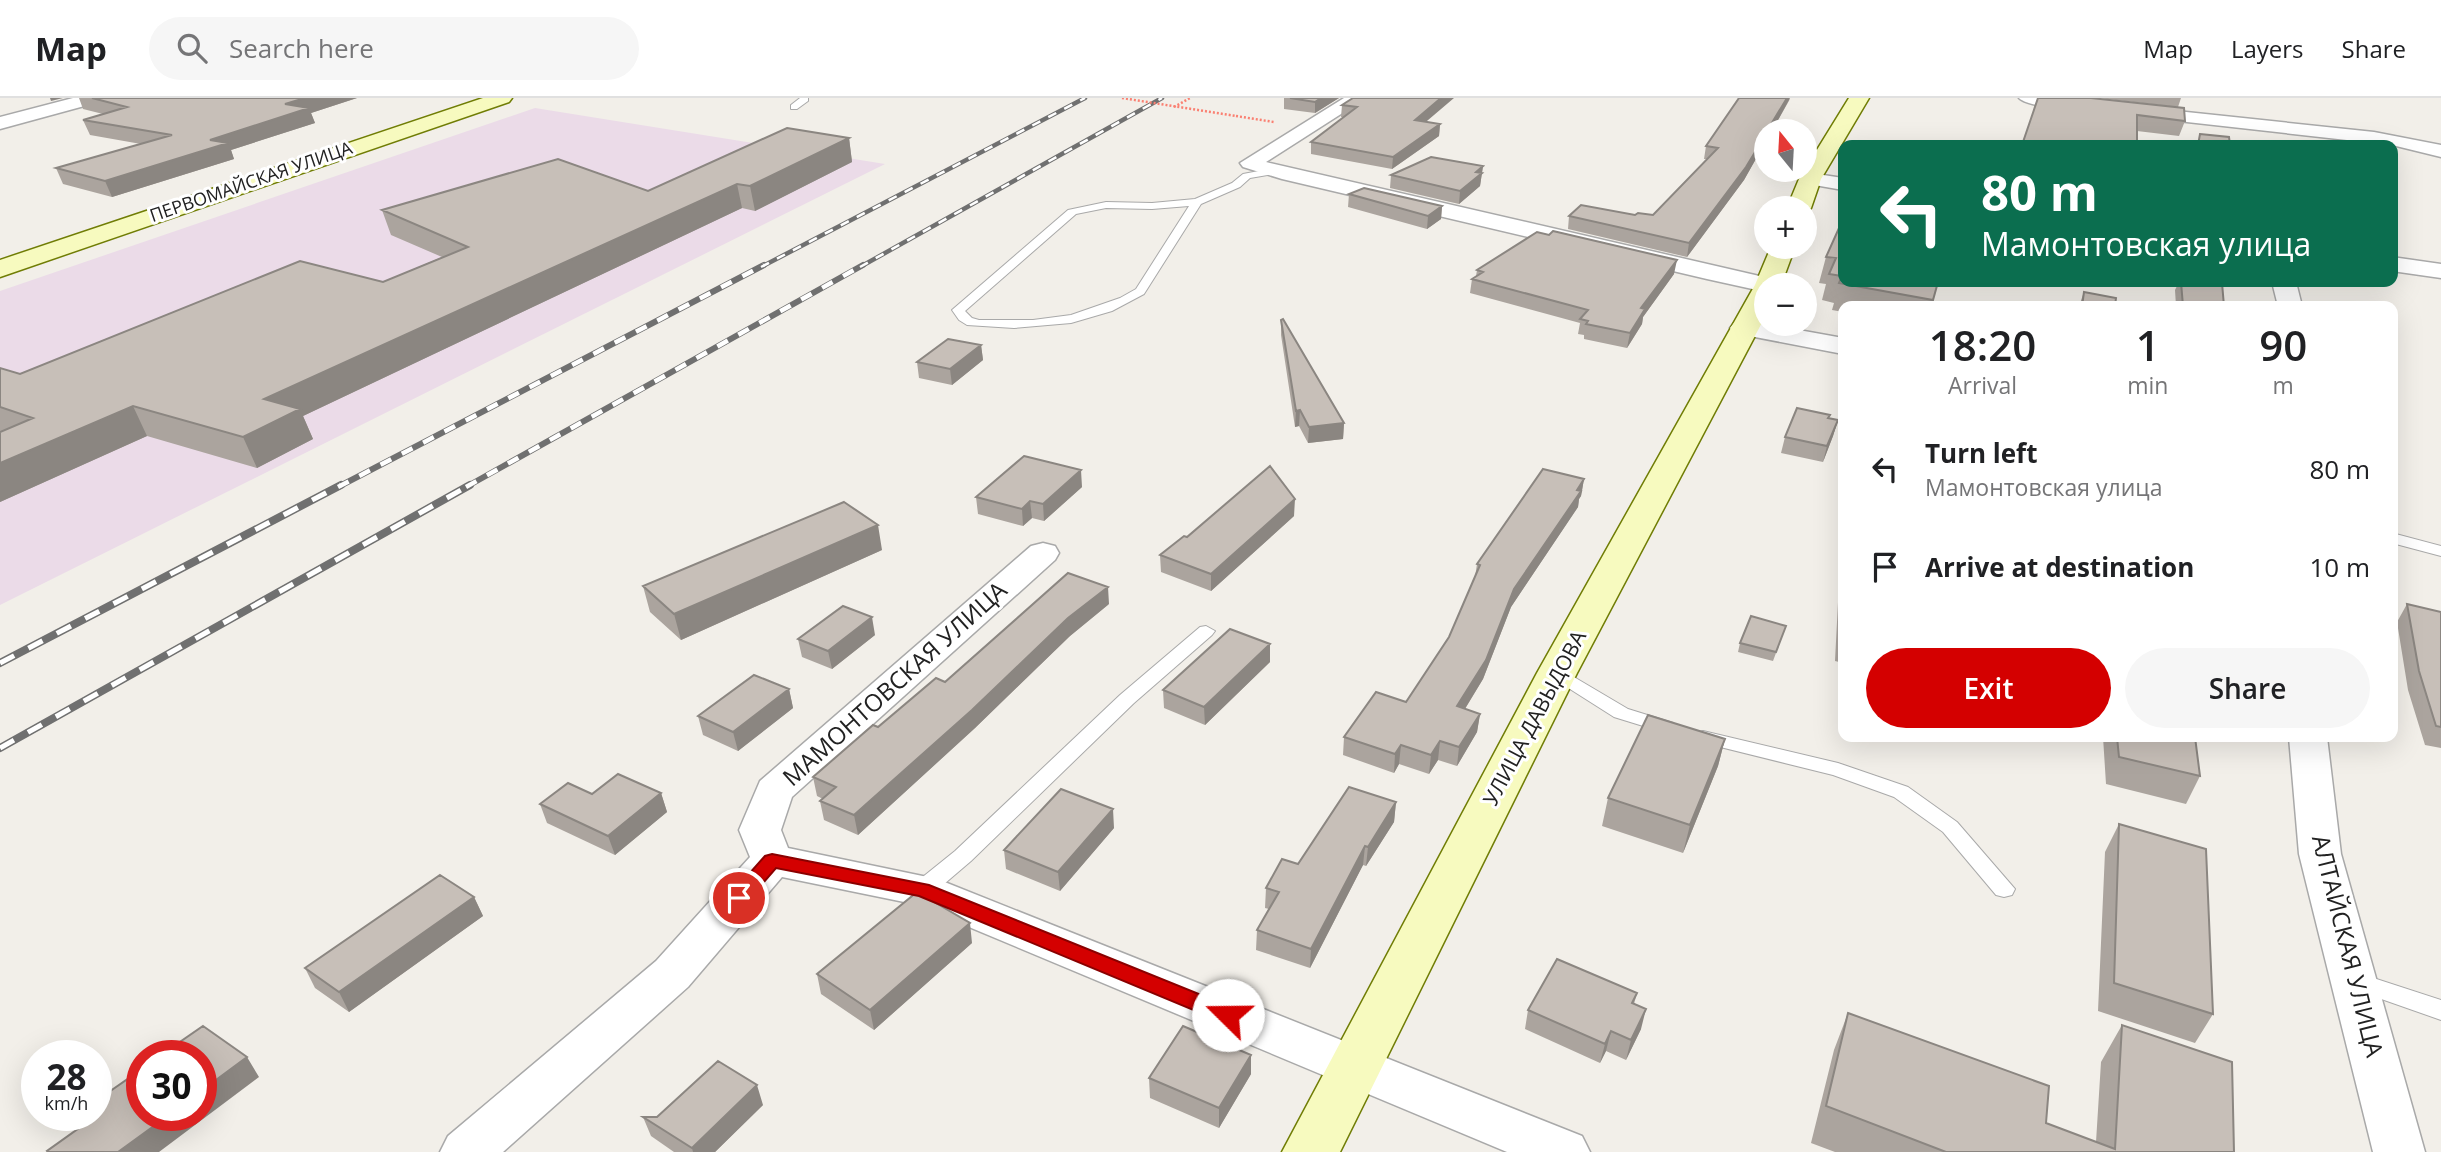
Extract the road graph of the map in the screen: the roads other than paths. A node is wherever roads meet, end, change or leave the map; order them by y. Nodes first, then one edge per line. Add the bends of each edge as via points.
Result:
1 (93, 98) edge
2 (502, 98) edge
3 (804, 98) edge
4 (1357, 98) edge
5 (1858, 98) edge
6 (2028, 98) edge
7 (794, 107) dead end
8 (2252, 117) junction
9 (0, 123) edge
10 (2256, 140) edge
11 (2384, 140) edge
12 (2398, 143) edge
13 (2441, 151) edge
14 (1817, 167) edge
15 (1275, 170) junction
16 (1817, 180) edge
17 (1838, 183) edge
18 (1197, 202) junction
19 (2398, 265) edge
20 (0, 268) edge
21 (2441, 271) edge
22 (1754, 283) edge
23 (1754, 309) edge
24 (1743, 328) junction
25 (1838, 345) edge
26 (2398, 540) edge
27 (2441, 551) edge
28 (1043, 553) dead end
29 (1206, 631) dead end
30 (1557, 673) junction
31 (2309, 742) edge
32 (772, 860) junction
33 (2004, 889) dead end
34 (922, 890) junction
35 (2353, 981) junction
36 (2441, 1010) edge
37 (1356, 1067) junction
38 (466, 1152) edge
39 (1311, 1152) edge
40 (1563, 1152) edge
41 (2399, 1152) edge

1 - 9 street
2 - 20 main road, ПЕРВОМАЙСКАЯ УЛИЦА
3 - 7 lane
4 - 15 street via 1250,163
5 - 14 main road
6 - 8 street via 2111,109
8 - 10 street
8 - 11 street
12 - 13 street
15 - 18 lane via 1248,176
15 - 22 street
16 - 17 street
18 - 18 lane via 1140,291 1127,301 1053,322 1011,325 975,323 964,319 958,310 1072,212 1106,205
19 - 21 street
23 - 24 main road, УЛИЦА ДАВЫДОВА
24 - 25 street
24 - 30 main road, УЛИЦА ДАВЫДОВА
26 - 27 lane
28 - 32 street, МАМОНТОВСКАЯ УЛИЦА via 774,791 760,830
29 - 34 lane
30 - 33 lane via 1621,713 1839,770 1901,792 1950,827
30 - 37 main road, УЛИЦА ДАВЫДОВА
31 - 35 street, АЛТАЙСКАЯ УЛИЦА via 2320,854
32 - 34 street
32 - 38 street via 672,974
34 - 37 street
35 - 36 lane
35 - 41 street, АЛТАЙСКАЯ УЛИЦА
37 - 39 main road, УЛИЦА ДАВЫДОВА
37 - 40 street

